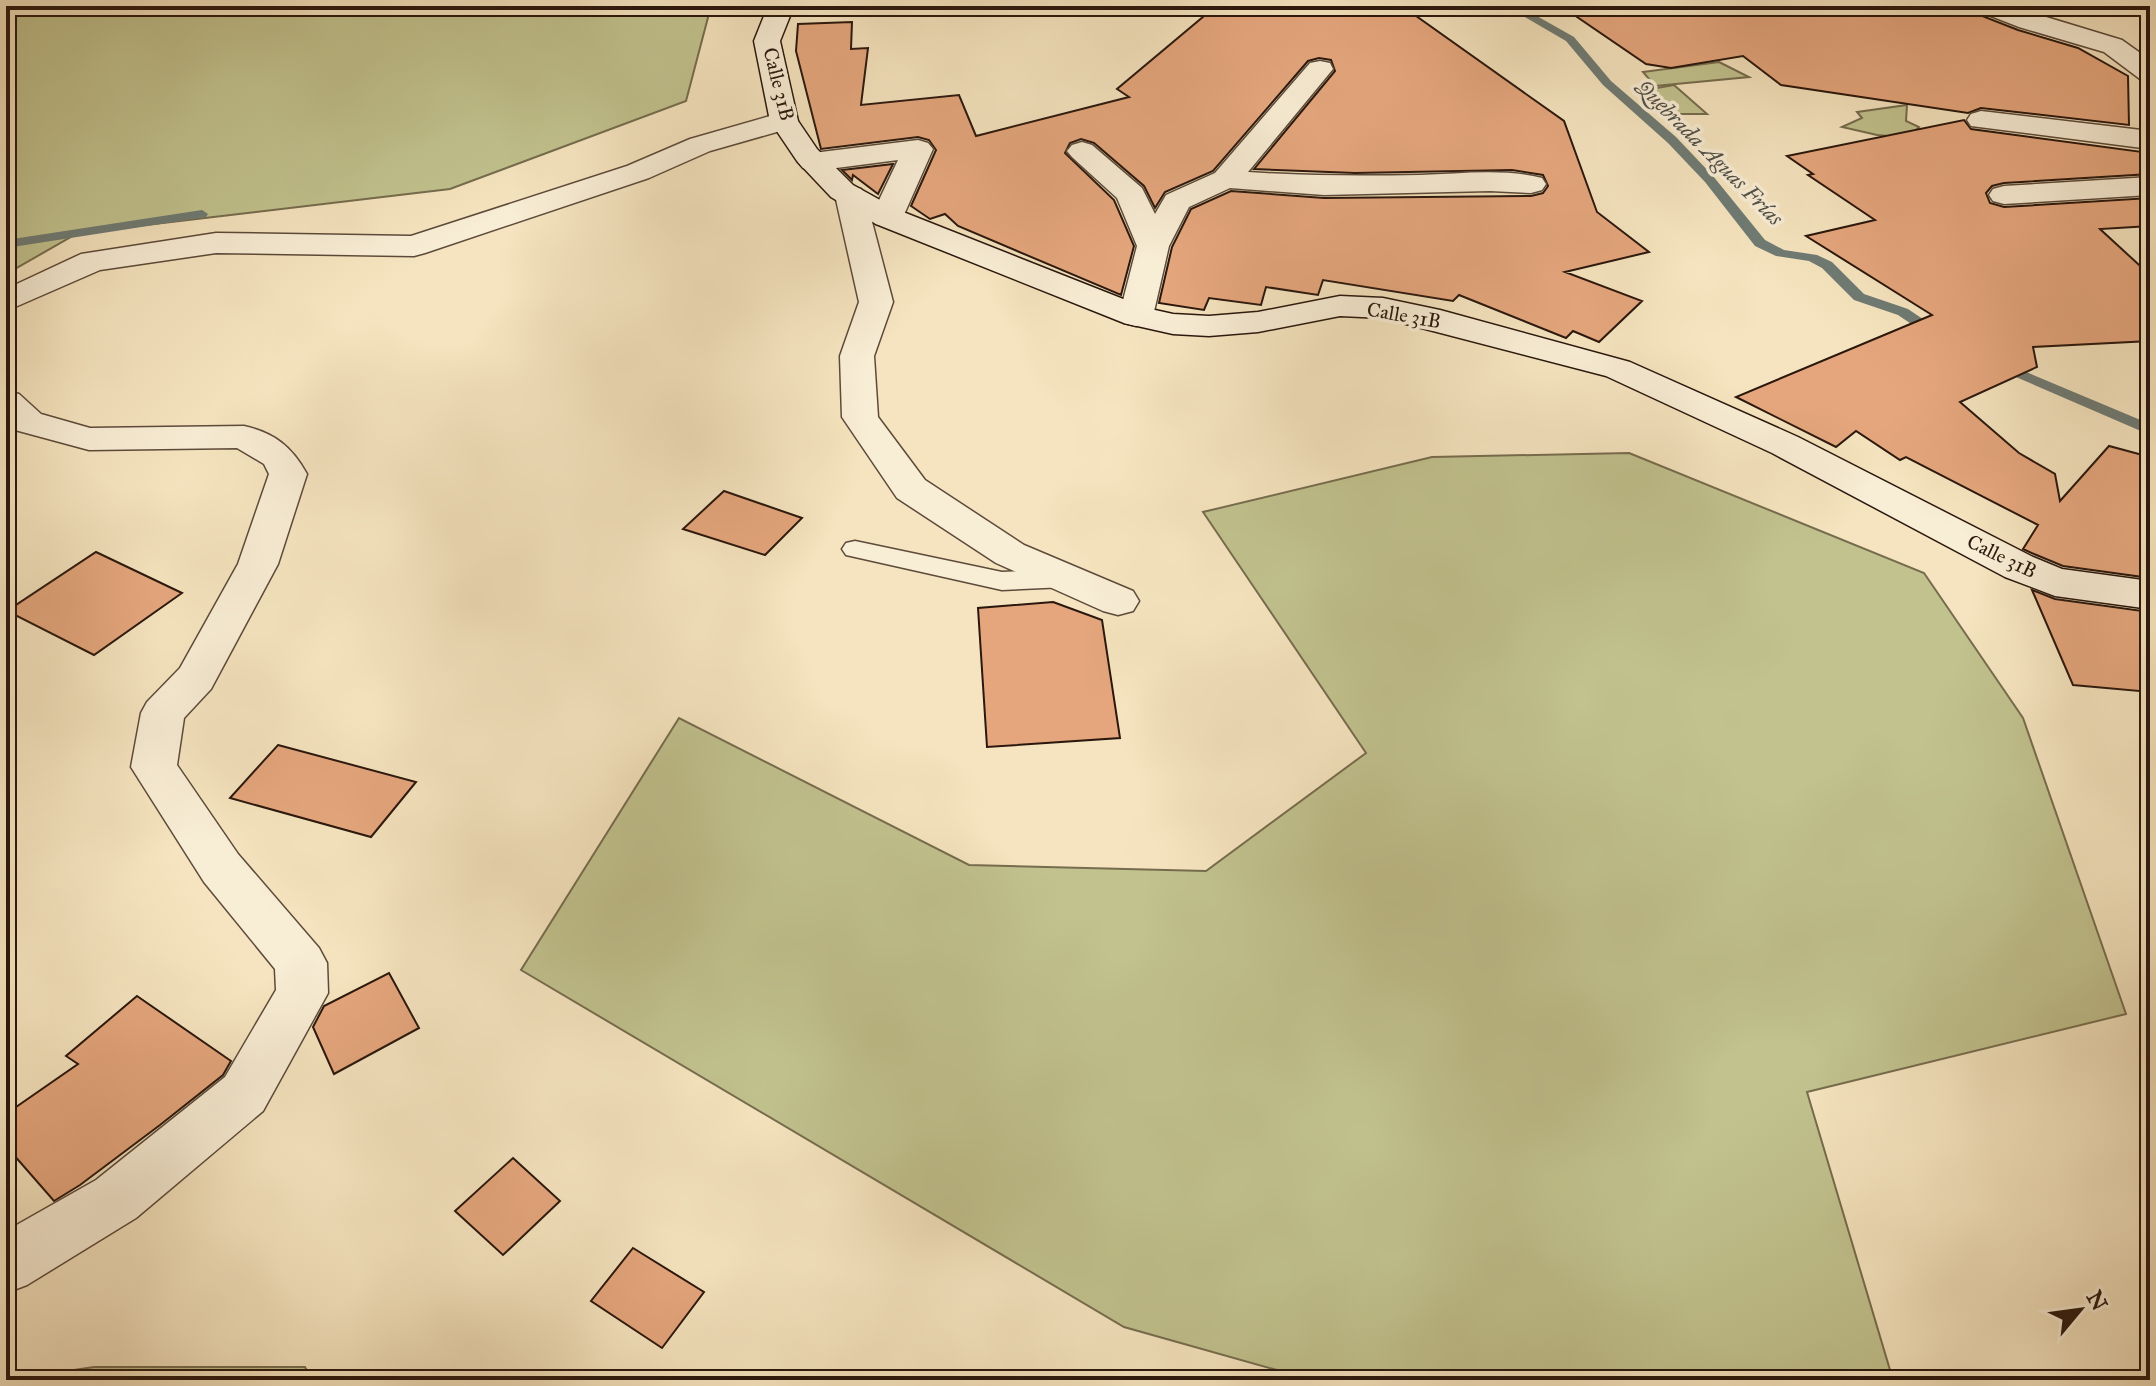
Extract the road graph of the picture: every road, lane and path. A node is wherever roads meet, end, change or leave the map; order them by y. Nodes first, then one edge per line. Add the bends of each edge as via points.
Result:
1 (781, 6) edge
2 (1987, 6) edge
3 (2088, 10) dead end
4 (2113, 46) junction
5 (1320, 69) dead end
6 (2150, 73) edge
7 (1981, 120) dead end
8 (784, 121) junction
9 (2150, 140) edge
10 (1082, 151) dead end
11 (813, 162) junction
12 (1226, 179) junction
13 (1531, 184) dead end
14 (2150, 186) edge
15 (850, 195) junction
16 (2004, 195) dead end
17 (887, 217) junction
18 (1153, 246) junction
19 (6, 301) edge
20 (1136, 316) junction
21 (6, 402) edge
22 (855, 549) dead end
23 (1066, 578) junction
24 (2150, 595) edge
25 (1118, 601) dead end
26 (6, 1264) edge

1 - 8 street, Calle 31B via 767,41
2 - 4 street
3 - 4 street
4 - 6 street
5 - 12 street
7 - 9 street
8 - 11 street, Calle 31B
8 - 19 street via 700,145 638,172 414,246 186,246 92,261
10 - 18 street via 1131,194
11 - 15 street, Calle 31B
11 - 17 street via 918,149
12 - 13 street via 1324,186
12 - 18 street via 1177,201
14 - 16 street
15 - 17 street, Calle 31B
15 - 23 street via 876,302 857,356 860,417 911,489 1010,554
17 - 20 street, Calle 31B
18 - 20 street
20 - 24 street, Calle 31B via 1209,326 1340,306 1383,308 1618,369 1785,445 2019,567 2055,582
21 - 26 street via 28,422 89,439 244,437 279,457 288,474 258,564 196,678 163,713 154,767 221,868 301,963 302,993 244,1094 116,1199
22 - 23 lane via 1002,581
23 - 25 street

